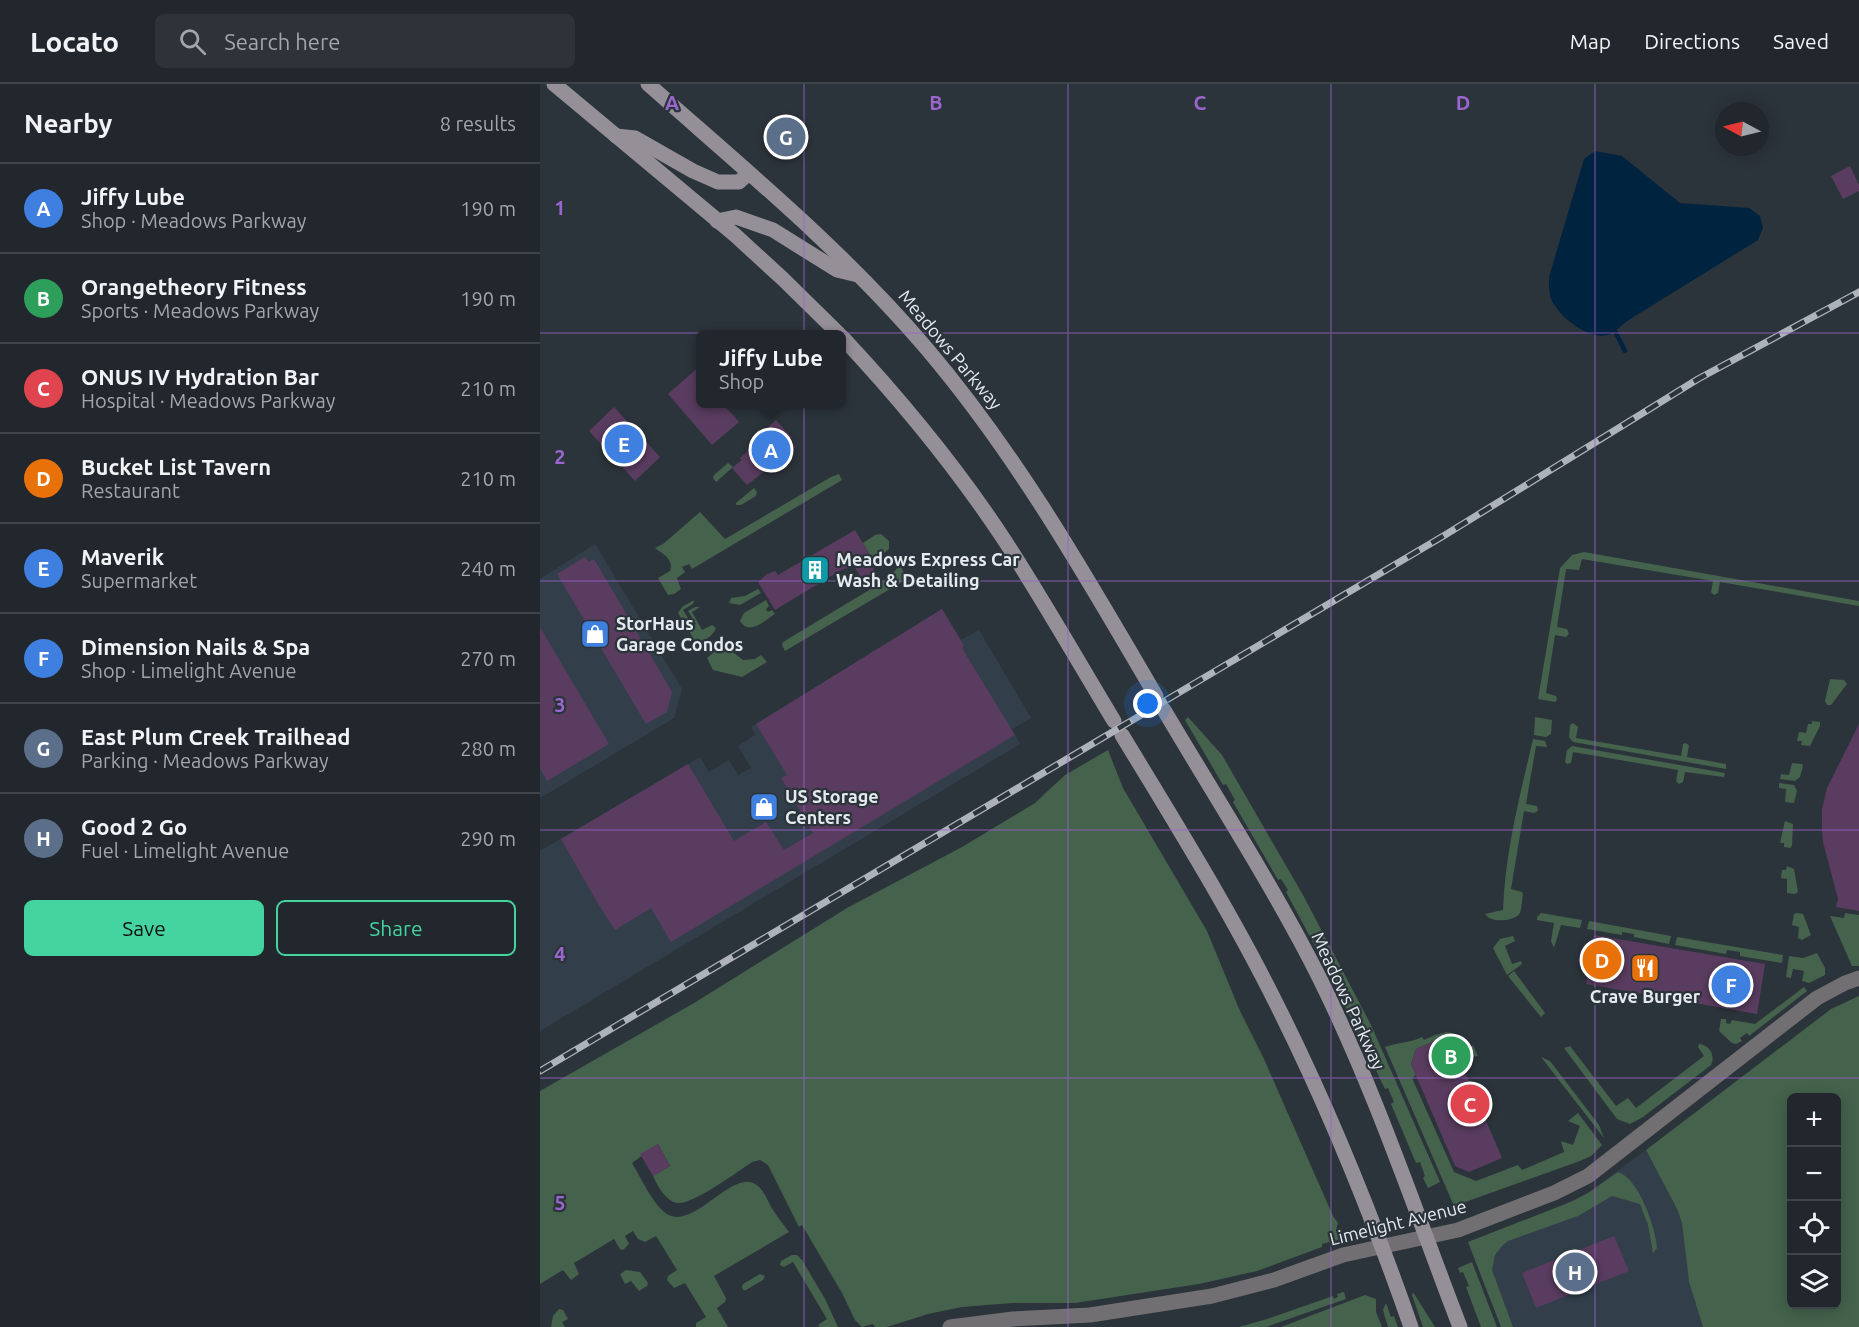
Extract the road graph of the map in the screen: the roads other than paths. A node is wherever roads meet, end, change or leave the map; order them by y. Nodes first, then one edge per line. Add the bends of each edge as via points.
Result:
1 (554, 84) edge
2 (648, 84) edge
3 (616, 136) junction
4 (749, 173) junction
5 (717, 221) junction
6 (860, 276) junction
7 (834, 330) edge
8 (846, 343) edge
9 (1156, 696) dead end
10 (1164, 710) dead end
11 (1114, 721) dead end
12 (1122, 735) dead end
13 (1859, 978) edge
14 (1426, 1237) junction
15 (1382, 1246) junction
16 (950, 1327) edge
17 (1411, 1327) edge
18 (1460, 1327) edge

1 - 3 main road
2 - 4 main road, Meadows Parkway
3 - 4 main road via 635,138 718,182 739,182
3 - 5 main road
4 - 6 main road, Meadows Parkway
5 - 6 main road via 736,217 773,230 837,270
5 - 7 main road
6 - 9 main road, Meadows Parkway via 926,348 1017,466
8 - 11 main road via 929,437 977,501 1046,606
10 - 14 main road, Meadows Parkway via 1319,978 1348,1040
12 - 15 main road via 1278,1006 1334,1126
13 - 14 street, Limelight Avenue via 1817,998 1578,1182 1458,1230
14 - 15 street, Limelight Avenue
14 - 18 main road, Meadows Parkway
15 - 16 street, Limelight Avenue via 1212,1296 1082,1316 1013,1318
15 - 17 main road

